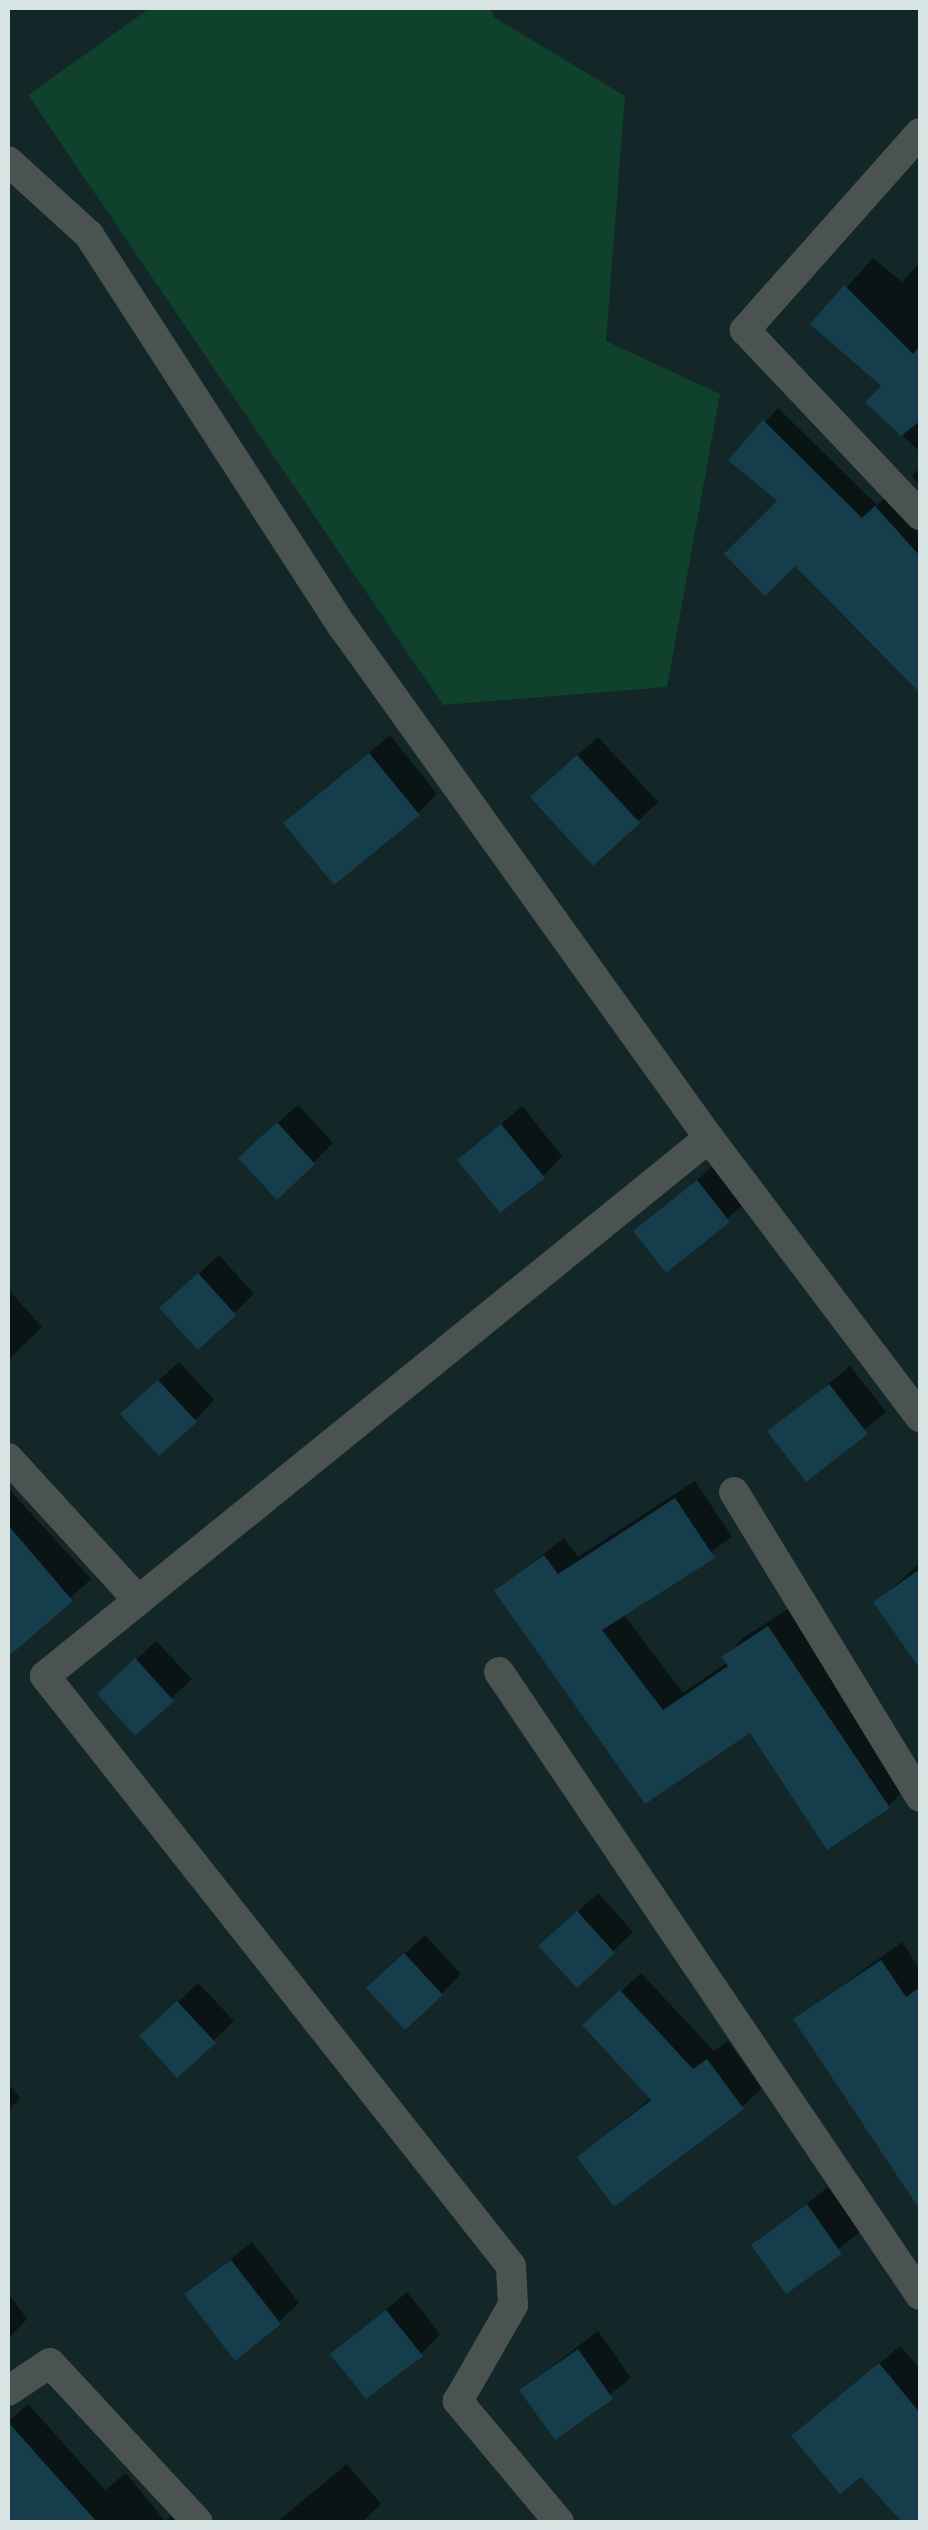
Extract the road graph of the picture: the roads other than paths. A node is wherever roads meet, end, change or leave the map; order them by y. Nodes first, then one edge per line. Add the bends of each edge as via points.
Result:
1 (920, 133) edge
2 (8, 161) edge
3 (920, 516) edge
4 (709, 1138) junction
5 (920, 1417) edge
6 (8, 1458) edge
7 (734, 1492) dead end
8 (138, 1600) junction
9 (498, 1672) dead end
10 (920, 1797) edge
11 (920, 2295) edge
12 (8, 2391) edge
13 (198, 2522) edge
14 (559, 2522) edge

1 - 3 street via 745,330
2 - 4 street via 89,235 343,626
4 - 5 street
4 - 8 street
6 - 8 street
7 - 10 street
8 - 14 street via 45,1676 511,2266 513,2305 458,2401
9 - 11 street
12 - 13 street via 50,2362

